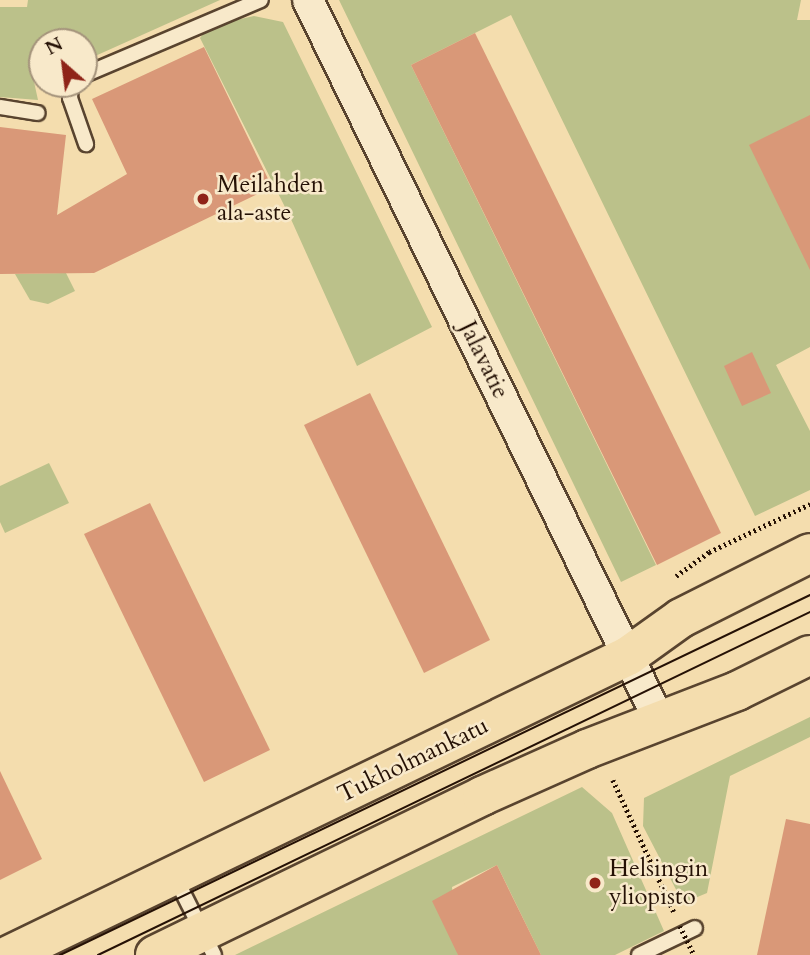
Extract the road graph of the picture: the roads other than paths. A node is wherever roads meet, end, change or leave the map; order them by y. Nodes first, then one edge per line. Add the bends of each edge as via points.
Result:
1 (261, 0) edge
2 (308, 0) edge
3 (98, 69) edge
4 (70, 98) edge
5 (0, 107) edge
6 (38, 113) dead end
7 (86, 144) dead end
8 (810, 553) edge
9 (810, 655) edge
10 (628, 656) junction
11 (659, 720) junction
12 (175, 876) junction
13 (695, 928) dead end
14 (208, 944) edge
15 (9, 955) edge
16 (155, 955) edge
17 (639, 955) edge

1 - 3 lane
2 - 10 street, Jalavatie
4 - 7 lane
5 - 6 lane
8 - 10 main road, Tukholmankatu via 681,618
9 - 11 main road via 737,691
10 - 11 street, Jalavatie
10 - 12 main road, Tukholmankatu
11 - 14 main road via 482,796
12 - 14 lane
12 - 15 main road, Tukholmankatu
13 - 17 lane
14 - 16 main road

